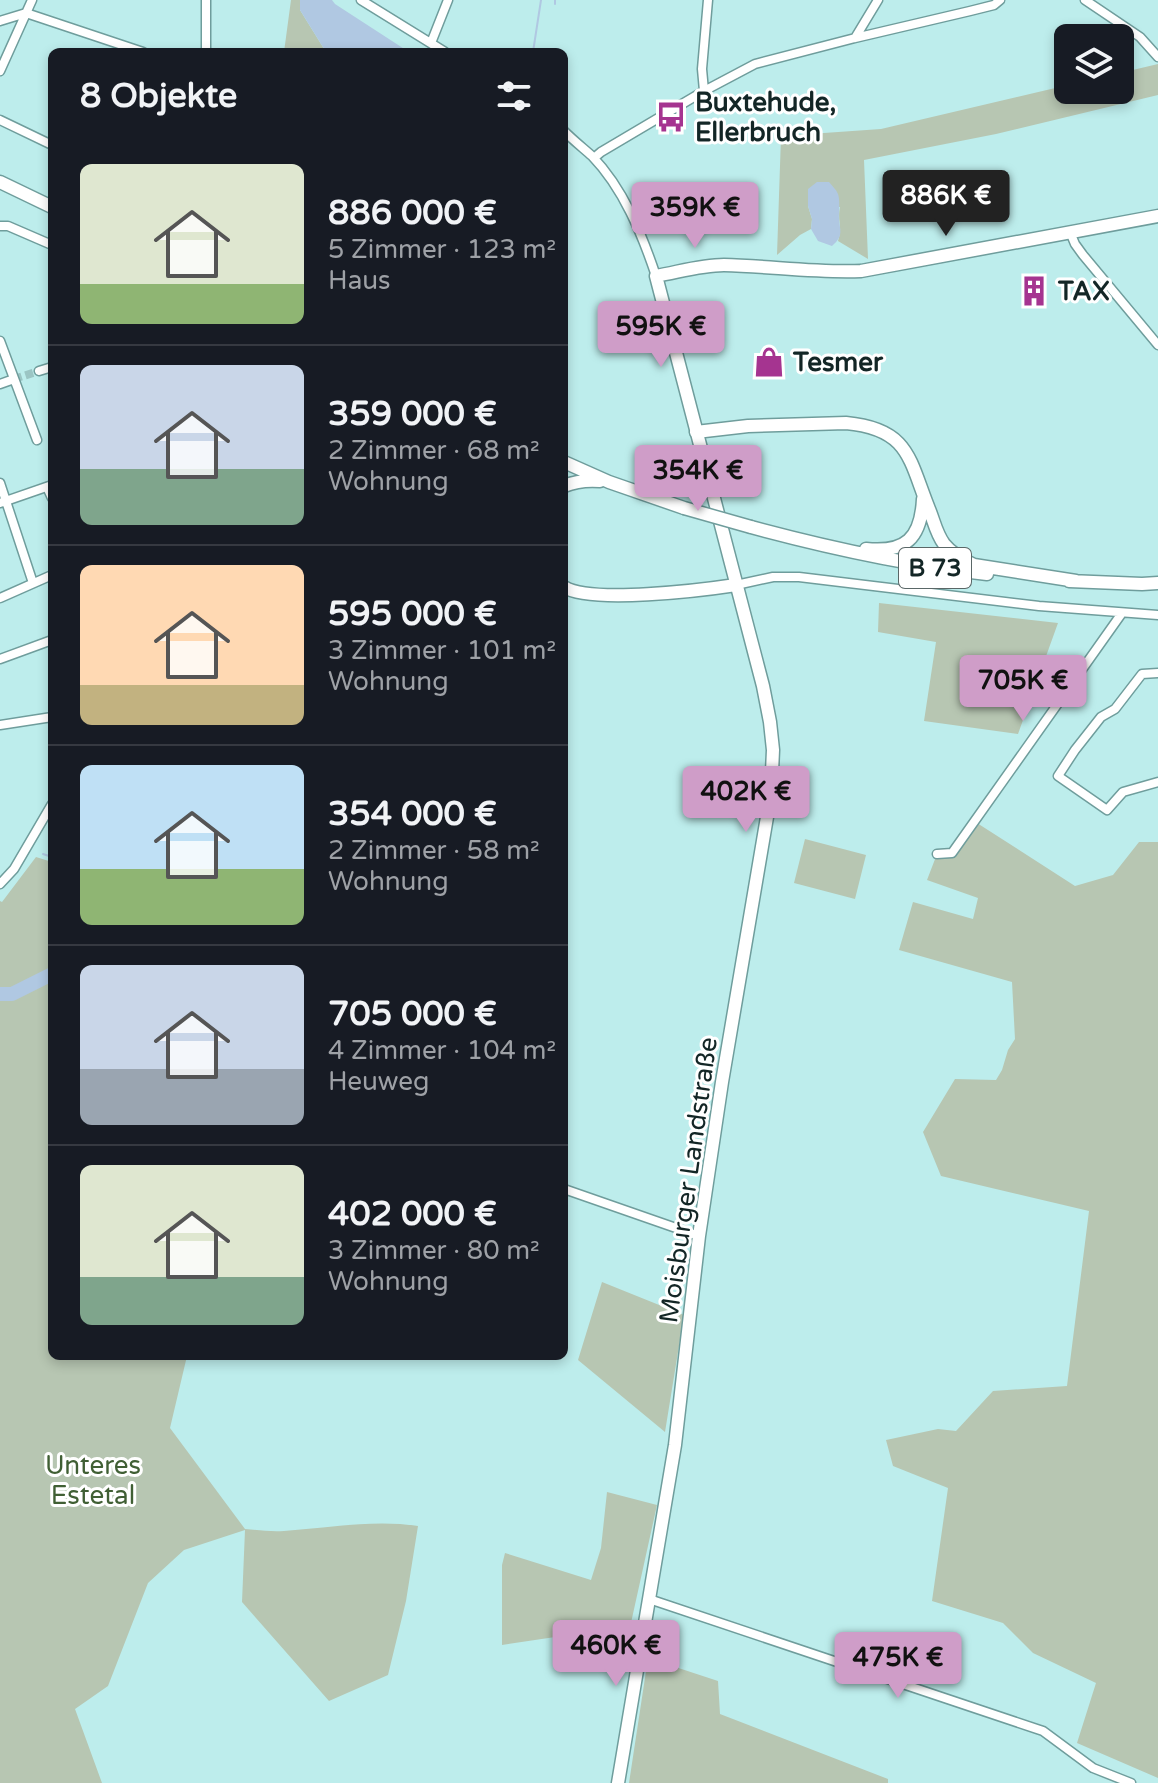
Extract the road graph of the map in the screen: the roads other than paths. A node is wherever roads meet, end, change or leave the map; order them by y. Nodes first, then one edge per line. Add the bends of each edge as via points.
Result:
1 (32, 0) edge
2 (206, 0) edge
3 (361, 0) edge
4 (448, 0) edge
5 (708, 0) edge
6 (878, 0) edge
7 (1000, 0) edge
8 (1085, 0) edge
9 (26, 13) junction
10 (0, 21) edge
11 (855, 38) junction
12 (431, 43) junction
13 (131, 48) edge
14 (206, 48) edge
15 (439, 48) edge
16 (1158, 57) edge
17 (0, 71) edge
18 (704, 91) junction
19 (0, 120) edge
20 (568, 135) edge
21 (48, 143) edge
22 (594, 158) junction
23 (0, 182) edge
24 (48, 205) edge
25 (1158, 216) edge
26 (0, 226) edge
27 (1070, 232) junction
28 (48, 243) edge
29 (656, 276) junction
30 (0, 341) edge
31 (1158, 345) edge
32 (48, 368) edge
33 (39, 371) tunnel mouth
34 (14, 379) junction
35 (0, 384) edge
36 (696, 432) junction
37 (37, 440) dead end
38 (568, 464) edge
39 (609, 482) junction
40 (0, 483) edge
41 (568, 484) edge
42 (48, 487) edge
43 (923, 496) junction
44 (3, 502) edge
45 (797, 539) junction
46 (48, 577) edge
47 (1076, 581) junction
48 (33, 583) junction
49 (1158, 583) edge
50 (736, 585) junction
51 (568, 590) edge
52 (0, 598) edge
53 (1122, 613) junction
54 (1158, 615) edge
55 (48, 641) edge
56 (0, 659) edge
57 (1158, 673) edge
58 (48, 718) edge
59 (0, 725) edge
60 (1158, 782) edge
61 (48, 811) edge
62 (937, 854) dead end
63 (0, 884) edge
64 (568, 1190) edge
65 (699, 1236) junction
66 (649, 1599) junction
67 (618, 1783) edge
68 (1131, 1783) edge

1 - 9 street
2 - 14 street
3 - 12 street
4 - 12 street
5 - 18 street
6 - 11 street
7 - 11 street
8 - 16 street via 1140,37
9 - 10 street
9 - 13 street
9 - 17 street
11 - 18 street via 755,64
12 - 15 street
18 - 22 street
19 - 21 street
20 - 22 street
22 - 29 street via 619,192
23 - 24 main road
25 - 27 main road
26 - 28 street
27 - 29 main road via 861,271 727,265
27 - 31 street
29 - 36 main road, Moisburger Landstraße
30 - 34 street
32 - 33 street
34 - 35 street
34 - 37 street
36 - 43 main road via 788,424 867,427 887,434 910,456
36 - 50 main road, Moisburger Landstraße
38 - 39 main road, B 73
39 - 41 main road
39 - 45 main road, B 73, bridge
40 - 44 street
42 - 44 street
43 - 45 main road via 920,525 898,546 886,550
43 - 47 main road via 940,538 959,558
44 - 48 street
45 - 47 main road, B 73 via 940,569
46 - 48 street
47 - 49 main road, B 73
48 - 52 street
50 - 51 main road via 597,595
50 - 53 street via 799,577
50 - 65 main road, Moisburger Landstraße via 770,722 772,772
53 - 54 street
53 - 62 street via 952,853
55 - 56 street
57 - 60 street via 1142,674 1115,709 1101,717 1058,776 1107,810 1123,792
58 - 59 street
61 - 63 street
64 - 65 street
65 - 66 main road, Moisburger Landstraße via 675,1445
66 - 67 main road, Moisburger Landstraße
66 - 68 street via 1043,1731 1093,1768

